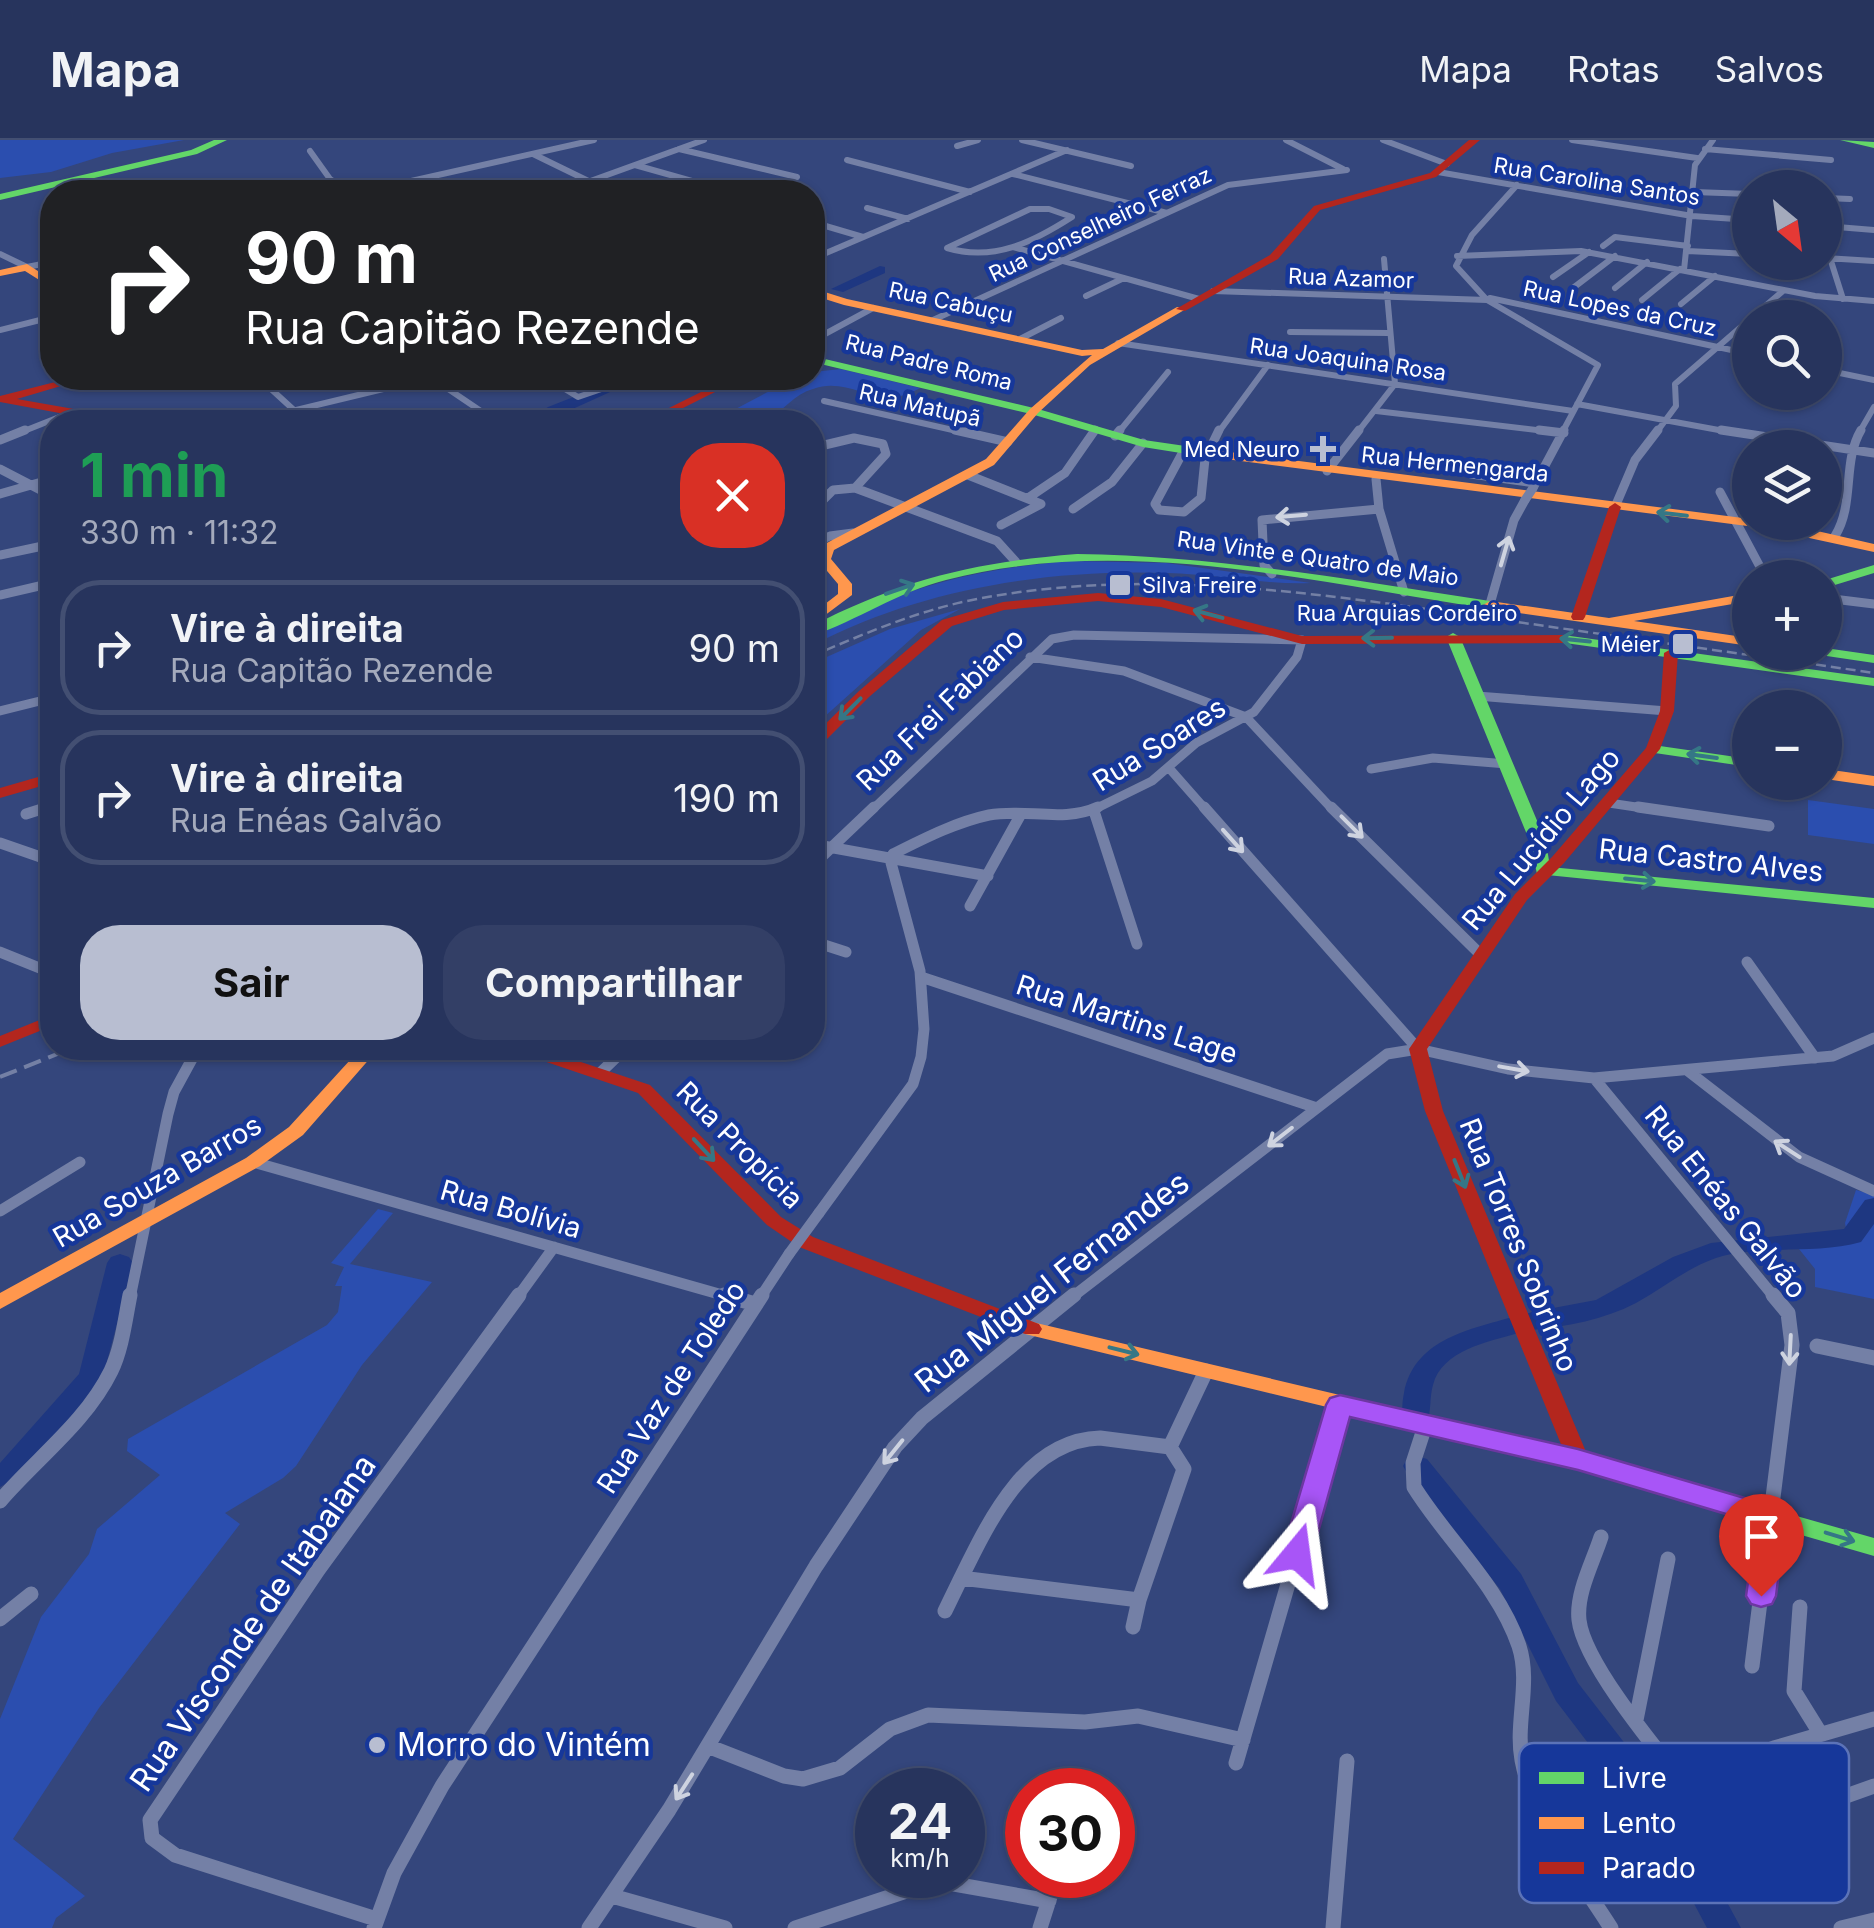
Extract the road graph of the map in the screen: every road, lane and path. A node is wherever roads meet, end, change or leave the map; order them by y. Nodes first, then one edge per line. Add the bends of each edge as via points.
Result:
1 (212, 140) edge
2 (222, 140) edge
3 (594, 140) edge
4 (669, 140) edge
5 (704, 140) edge
6 (978, 140) edge
7 (1022, 140) edge
8 (1286, 140) edge
9 (1383, 140) edge
10 (1475, 140) edge
11 (1572, 140) edge
12 (1713, 140) edge
13 (1845, 140) edge
14 (1874, 145) edge
15 (957, 146) dead end
16 (682, 148) junction
17 (1067, 150) junction
18 (1704, 150) junction
19 (310, 151) dead end
20 (533, 154) junction
21 (1697, 158) junction
22 (846, 160) dead end
23 (1832, 160) dead end
24 (636, 165) junction
25 (1131, 166) dead end
26 (1442, 168) junction
27 (1012, 174) junction
28 (797, 178) dead end
29 (65, 180) edge
30 (71, 180) edge
31 (334, 180) edge
32 (416, 180) edge
33 (586, 180) edge
34 (595, 180) edge
35 (688, 180) edge
36 (1518, 185) junction
37 (40, 186) edge
38 (40, 187) edge
39 (970, 192) junction
40 (1694, 192) junction
41 (1732, 193) edge
42 (0, 196) edge
43 (1842, 199) edge
44 (1850, 199) dead end
45 (867, 208) dead end
46 (1167, 213) junction
47 (1692, 216) junction
48 (908, 219) junction
49 (1732, 219) edge
50 (825, 226) edge
51 (1842, 227) edge
52 (1874, 230) edge
53 (863, 236) junction
54 (1013, 246) junction
55 (1603, 246) dead end
56 (1688, 248) junction
57 (825, 252) edge
58 (1589, 252) junction
59 (1732, 252) edge
60 (0, 254) edge
61 (1456, 256) junction
62 (1615, 256) junction
63 (1384, 259) dead end
64 (1842, 259) edge
65 (1064, 261) junction
66 (1874, 261) edge
67 (1646, 262) junction
68 (40, 264) edge
69 (27, 267) junction
70 (1682, 270) junction
71 (0, 273) edge
72 (40, 276) edge
73 (1715, 276) junction
74 (1554, 277) dead end
75 (1124, 278) junction
76 (1836, 280) edge
77 (1573, 288) dead end
78 (1615, 288) dead end
79 (1784, 290) junction
80 (825, 294) edge
81 (1206, 295) junction
82 (1086, 296) dead end
83 (1388, 297) junction
84 (1485, 299) junction
85 (1843, 299) junction
86 (1642, 300) dead end
87 (1772, 300) edge
88 (1874, 301) edge
89 (1681, 304) dead end
90 (872, 308) junction
91 (1061, 318) dead end
92 (40, 320) edge
93 (933, 320) junction
94 (0, 330) edge
95 (1290, 332) dead end
96 (1389, 333) junction
97 (825, 334) edge
98 (1732, 334) edge
99 (1020, 340) junction
100 (1112, 346) junction
101 (1716, 347) junction
102 (1732, 350) edge
103 (1084, 358) junction
104 (825, 362) edge
105 (1268, 365) junction
106 (1168, 372) dead end
107 (1842, 373) edge
108 (1874, 380) edge
109 (1395, 384) junction
110 (40, 389) edge
111 (272, 390) edge
112 (381, 390) edge
113 (449, 390) edge
114 (567, 390) edge
115 (598, 390) edge
116 (712, 390) edge
117 (0, 399) edge
118 (824, 401) dead end
119 (1575, 407) junction
120 (1874, 407) edge
121 (61, 410) edge
122 (293, 410) edge
123 (298, 410) edge
124 (480, 410) edge
125 (672, 410) edge
126 (1034, 411) junction
127 (1376, 411) junction
128 (1665, 418) junction
129 (40, 424) edge
130 (1095, 430) junction
131 (1564, 433) junction
132 (1115, 436) junction
133 (0, 440) edge
134 (1008, 442) junction
135 (1143, 444) junction
136 (825, 445) edge
137 (1184, 450) junction
138 (1854, 450) junction
139 (1206, 453) junction
140 (1874, 453) edge
141 (0, 469) edge
142 (1326, 472) junction
143 (1471, 474) dead end
144 (968, 475) junction
145 (1376, 479) junction
146 (40, 483) edge
147 (31, 485) junction
148 (1534, 486) junction
149 (855, 488) junction
150 (40, 490) edge
151 (1720, 492) dead end
152 (0, 494) edge
153 (825, 498) edge
154 (1028, 498) junction
155 (905, 506) junction
156 (1615, 507) junction
157 (1074, 509) dead end
158 (1379, 509) junction
159 (1732, 512) edge
160 (1732, 521) edge
161 (1001, 525) dead end
162 (1842, 526) edge
163 (852, 533) junction
164 (825, 538) edge
165 (1842, 538) edge
166 (40, 547) edge
167 (1873, 547) edge
168 (825, 552) edge
169 (0, 555) edge
170 (825, 559) edge
171 (1014, 560) junction
172 (1874, 569) edge
173 (1272, 574) junction
174 (1842, 579) edge
175 (40, 587) edge
176 (1404, 592) junction
177 (0, 595) edge
178 (1732, 599) edge
179 (1842, 600) edge
180 (1490, 604) junction
181 (1874, 604) edge
182 (825, 610) edge
183 (1578, 616) junction
184 (1612, 622) junction
185 (825, 626) edge
186 (1453, 637) junction
187 (1732, 639) edge
188 (1302, 640) junction
189 (1671, 653) junction
190 (1842, 654) edge
191 (1030, 657) junction
192 (1874, 659) edge
193 (1874, 682) edge
194 (1477, 696) junction
195 (40, 701) edge
196 (0, 711) edge
197 (1667, 712) junction
198 (1246, 718) junction
199 (825, 733) edge
200 (1653, 749) junction
201 (1732, 760) edge
202 (1507, 764) junction
203 (1169, 768) junction
204 (1372, 769) dead end
205 (1842, 776) edge
206 (40, 781) edge
207 (1874, 781) edge
208 (0, 793) edge
209 (1609, 804) junction
210 (40, 810) edge
211 (1094, 811) junction
212 (26, 814) dead end
213 (1021, 814) junction
214 (1770, 826) dead end
215 (0, 843) edge
216 (825, 847) edge
217 (832, 848) junction
218 (825, 854) edge
219 (40, 856) edge
220 (890, 858) junction
221 (1543, 871) junction
222 (988, 876) junction
223 (1874, 903) edge
224 (970, 906) dead end
225 (1137, 944) dead end
226 (825, 945) edge
227 (0, 952) edge
228 (846, 952) dead end
229 (1480, 954) junction
230 (1747, 962) dead end
231 (40, 969) edge
232 (921, 977) junction
233 (40, 1025) edge
234 (1874, 1038) edge
235 (0, 1042) edge
236 (1418, 1049) junction
237 (1814, 1058) junction
238 (191, 1060) edge
239 (359, 1060) edge
240 (560, 1060) edge
241 (614, 1060) edge
242 (1688, 1071) junction
243 (600, 1073) junction
244 (1594, 1078) junction
245 (1317, 1108) junction
246 (80, 1162) dead end
247 (253, 1162) junction
248 (1874, 1191) edge
249 (0, 1211) edge
250 (146, 1220) junction
251 (554, 1247) junction
252 (0, 1302) edge
253 (755, 1304) junction
254 (1030, 1328) junction
255 (1817, 1346) dead end
256 (1874, 1358) edge
257 (1206, 1371) junction
258 (1340, 1405) junction
259 (1426, 1424) junction
260 (1170, 1447) junction
261 (1578, 1460) junction
262 (0, 1501) edge
263 (1772, 1517) junction
264 (1601, 1537) dead end
265 (1874, 1548) edge
266 (1668, 1559) dead end
267 (961, 1578) junction
268 (31, 1594) dead end
269 (1138, 1600) junction
270 (1800, 1607) dead end
271 (944, 1611) dead end
272 (0, 1619) edge
273 (1133, 1627) dead end
274 (1752, 1666) dead end
275 (1874, 1719) edge
276 (1636, 1720) junction
277 (1820, 1733) junction
278 (1243, 1740) junction
279 (1520, 1743) edge
280 (1653, 1743) edge
281 (1793, 1743) edge
282 (710, 1747) junction
283 (1347, 1761) dead end
284 (1236, 1764) dead end
285 (1874, 1786) edge
286 (1849, 1795) edge
287 (612, 1896) junction
288 (1050, 1898) edge
289 (1049, 1901) junction
290 (1596, 1903) edge
291 (1874, 1920) edge
292 (375, 1924) edge
293 (589, 1928) edge
294 (725, 1928) edge
295 (796, 1928) edge
296 (1040, 1928) edge
297 (1332, 1928) edge
298 (1611, 1928) edge
299 (1842, 1928) edge

1 - 29 street
2 - 30 street
3 - 20 street
4 - 16 street
5 - 16 street
6 - 15 street
7 - 17 street
8 - 46 street, Rua Conselheiro Ferraz via 1347,170 1228,185
9 - 26 street, Rua Carolina Santos
10 - 26 street
11 - 21 street
12 - 18 street
13 - 14 street
16 - 24 street
16 - 28 street
17 - 25 street
17 - 27 street
18 - 21 street
18 - 23 street
19 - 31 street
20 - 32 street
20 - 33 street
21 - 40 street
22 - 39 street
24 - 34 street
24 - 35 street
26 - 36 street, Rua Carolina Santos
26 - 81 street via 1317,208 1274,257
27 - 39 street
27 - 46 street
36 - 47 street, Rua Carolina Santos
36 - 61 street
37 - 42 street
38 - 42 street
39 - 48 street
40 - 41 street
40 - 47 street
43 - 44 street
45 - 48 street
46 - 65 street, Rua Conselheiro Ferraz
47 - 49 street, Rua Carolina Santos
47 - 56 street
48 - 53 street
50 - 53 street
51 - 52 street
53 - 57 street
54 - 54 street via 1072,217 1030,209 947,247 980,257
54 - 65 street, Rua Azamor
55 - 56 street via 1615,237
56 - 59 street
56 - 70 street
58 - 61 street
58 - 62 street
58 - 74 street
60 - 69 street
61 - 84 street via 1459,271
62 - 67 street
62 - 77 street
63 - 83 street
64 - 66 street
65 - 75 street, Rua Azamor
65 - 93 street, Rua Conselheiro Ferraz
67 - 70 street
67 - 78 street
68 - 69 street
69 - 71 street
69 - 72 street
70 - 73 street
70 - 86 street
73 - 79 street
73 - 89 street
75 - 81 street, Rua Azamor
75 - 82 street
76 - 85 street
79 - 85 street
79 - 87 street
80 - 90 street, Rua Cabuçu
81 - 83 street, Rua Azamor
81 - 100 street
83 - 84 street, Rua Azamor
83 - 96 street
84 - 101 street, Rua Lopes da Cruz
84 - 119 street via 1598,362
85 - 88 street
90 - 93 street, Rua Cabuçu
90 - 97 street
91 - 99 street
92 - 94 street
93 - 99 street, Rua Cabuçu
95 - 96 street
96 - 109 street
98 - 101 street
99 - 103 street, Rua Cabuçu
100 - 103 street, Rua Cabuçu
100 - 105 street, Rua Joaquina Rosa
101 - 102 street, Rua Lopes da Cruz
101 - 128 street via 1675,384 1677,402
103 - 126 street
104 - 126 street, Rua Padre Roma
105 - 109 street, Rua Joaquina Rosa
105 - 139 street
106 - 132 street
107 - 108 street
109 - 119 street, Rua Joaquina Rosa
109 - 127 street
110 - 117 street
111 - 122 street
112 - 123 street
113 - 124 street
114 - 115 street via 578,397
116 - 125 street
117 - 121 street
118 - 134 street, Rua Matupã
119 - 128 street, Rua Joaquina Rosa
119 - 131 street
120 - 138 street
126 - 130 street, Rua Hermengarda
126 - 134 street
127 - 131 street
127 - 142 street
128 - 138 street, Rua Joaquina Rosa
128 - 156 street via 1634,460
129 - 133 street
130 - 132 street, Rua Hermengarda
130 - 154 street via 1065,473
131 - 148 street
132 - 135 street, Rua Hermengarda
134 - 144 street
135 - 137 street, Rua Hermengarda
135 - 157 street via 1112,482
136 - 149 street via 854,438 884,444 886,454
137 - 139 street, Rua Hermengarda
137 - 139 street via 1155,504 1159,510 1184,512 1200,500
138 - 140 street, Rua Joaquina Rosa
138 - 162 street
139 - 142 street, Rua Hermengarda
141 - 147 street
142 - 145 street, Rua Hermengarda
143 - 148 street
144 - 154 street
144 - 155 street
145 - 156 street, Rua Hermengarda
145 - 158 street
146 - 147 street
147 - 150 street
147 - 152 street
180 -> 148 street, bridge via 1514,520
149 - 153 street via 833,490
149 - 155 street
151 - 159 street
154 - 161 street via 1041,504
155 - 163 street
155 - 171 street via 997,542
160 -> 156 street, Rua Hermengarda
156 - 183 street
158 -> 173 street via 1262,520 1264,566
158 - 176 street
163 - 164 street
163 - 168 street
165 - 167 street, Rua Hermengarda
166 - 169 street
170 - 182 street via 846,595
171 - 173 street, Rua Vinte e Quatro de Maio via 1132,558
185 -> 171 street, Rua Vinte e Quatro de Maio via 902,587
172 - 174 street
173 - 176 street, Rua Vinte e Quatro de Maio
175 - 177 street
176 - 180 street, Rua Vinte e Quatro de Maio
178 - 184 street
179 - 181 street
180 - 183 street, Rua Vinte e Quatro de Maio
183 - 184 street, Rua Vinte e Quatro de Maio
184 - 187 street, Rua Vinte e Quatro de Maio
186 -> 188 street, Rua Arquias Cordeiro
189 -> 186 street, Rua Arquias Cordeiro via 1545,637
186 - 194 street
188 - 191 street, Rua Frei Fabiano via 1074,635 1052,639
188 - 198 street, Rua Soares via 1297,657
188 -> 199 street, Rua Arquias Cordeiro via 1137,598 1003,606 942,627
189 - 193 street, Rua Arquias Cordeiro
189 - 197 street, Rua Lucídio Lago
190 - 192 street
191 - 198 street via 1124,671
191 - 217 street, Rua Frei Fabiano
194 - 197 street
194 - 202 street
195 - 196 street
197 - 200 street, Rua Lucídio Lago
198 - 203 street, Rua Soares via 1196,742
198 -> 229 street
201 -> 200 street
200 - 209 street, Rua Lucídio Lago
202 - 204 street via 1433,758
202 - 221 street
203 - 211 street, Rua Soares
203 -> 236 street
205 - 207 street
206 - 208 street
209 - 214 street
209 - 221 street, Rua Lucídio Lago
210 - 212 street
211 - 213 street, Rua Soares
211 - 225 street
213 - 220 street, Rua Soares via 964,823
213 - 222 street
215 - 219 street
216 - 217 street
217 - 218 street, Rua Frei Fabiano
217 - 220 street
220 - 222 street
220 - 232 street, Rua Vaz de Toledo
221 -> 223 street, Rua Castro Alves
221 - 229 street, Rua Lucídio Lago
222 - 224 street
226 - 228 street
227 - 231 street
229 - 236 street, Rua Lucídio Lago
230 - 237 street
232 - 245 street, Rua Martins Lage
232 - 253 street, Rua Vaz de Toledo, bridge via 922,1064 912,1084
233 - 235 street
234 - 237 street via 1849,1052
236 -> 244 street via 1508,1069
236 - 245 street, Rua Miguel Fernandes via 1376,1059
236 -> 261 street, Rua Torres Sobrinho via 1434,1111
237 - 242 street
238 - 250 street via 174,1092
239 - 247 street, Rua Souza Barros via 296,1131
240 - 243 street, Rua Propícia
241 - 243 street
242 - 244 street
248 -> 242 street via 1799,1158
243 -> 254 street, Rua Propícia via 644,1090 774,1221 806,1242
244 -> 263 street, Rua Enéas Galvão via 1788,1314 1792,1346
245 -> 254 street, Rua Miguel Fernandes
246 - 249 street
247 - 250 street, Rua Souza Barros
247 - 251 street, Rua Bolívia
250 - 252 street, Rua Souza Barros
250 - 262 street via 110,1370 66,1434
251 - 253 street, Rua Bolívia
251 - 292 street, Rua Visconde de Itabaiana via 318,1570 156,1808 148,1830 175,1856
253 - 292 street, Rua Vaz de Toledo via 442,1786 394,1873
254 -> 257 street, Rua Propícia
254 -> 282 street, Rua Miguel Fernandes via 895,1447 759,1658
255 - 256 street
257 - 258 street, Rua Propícia
257 - 260 street
258 - 259 street, Rua Propícia
258 - 278 street
259 - 261 street, Rua Propícia
259 - 279 street via 1410,1474 1498,1602 1517,1641
260 - 267 street via 1085,1439 1062,1446 1002,1502
260 - 269 street via 1184,1469
261 - 263 street, Rua Propícia
263 -> 265 street, Rua Propícia
263 - 274 street, Rua Enéas Galvão
264 - 276 street via 1579,1628
266 - 276 street
267 - 269 street
267 - 271 street
268 - 272 street
269 - 273 street
270 - 277 street via 1794,1691
275 - 277 street
276 - 280 street
277 - 281 street
278 - 282 street via 1138,1716 1085,1722 928,1715 890,1729 840,1768 803,1778
278 - 284 street
282 -> 287 street, Rua Miguel Fernandes
283 - 297 street
285 - 286 street
287 - 293 street, Rua Miguel Fernandes
287 - 294 street
288 - 289 street
289 - 295 street via 937,1881
289 - 296 street
290 - 298 street
291 - 299 street

